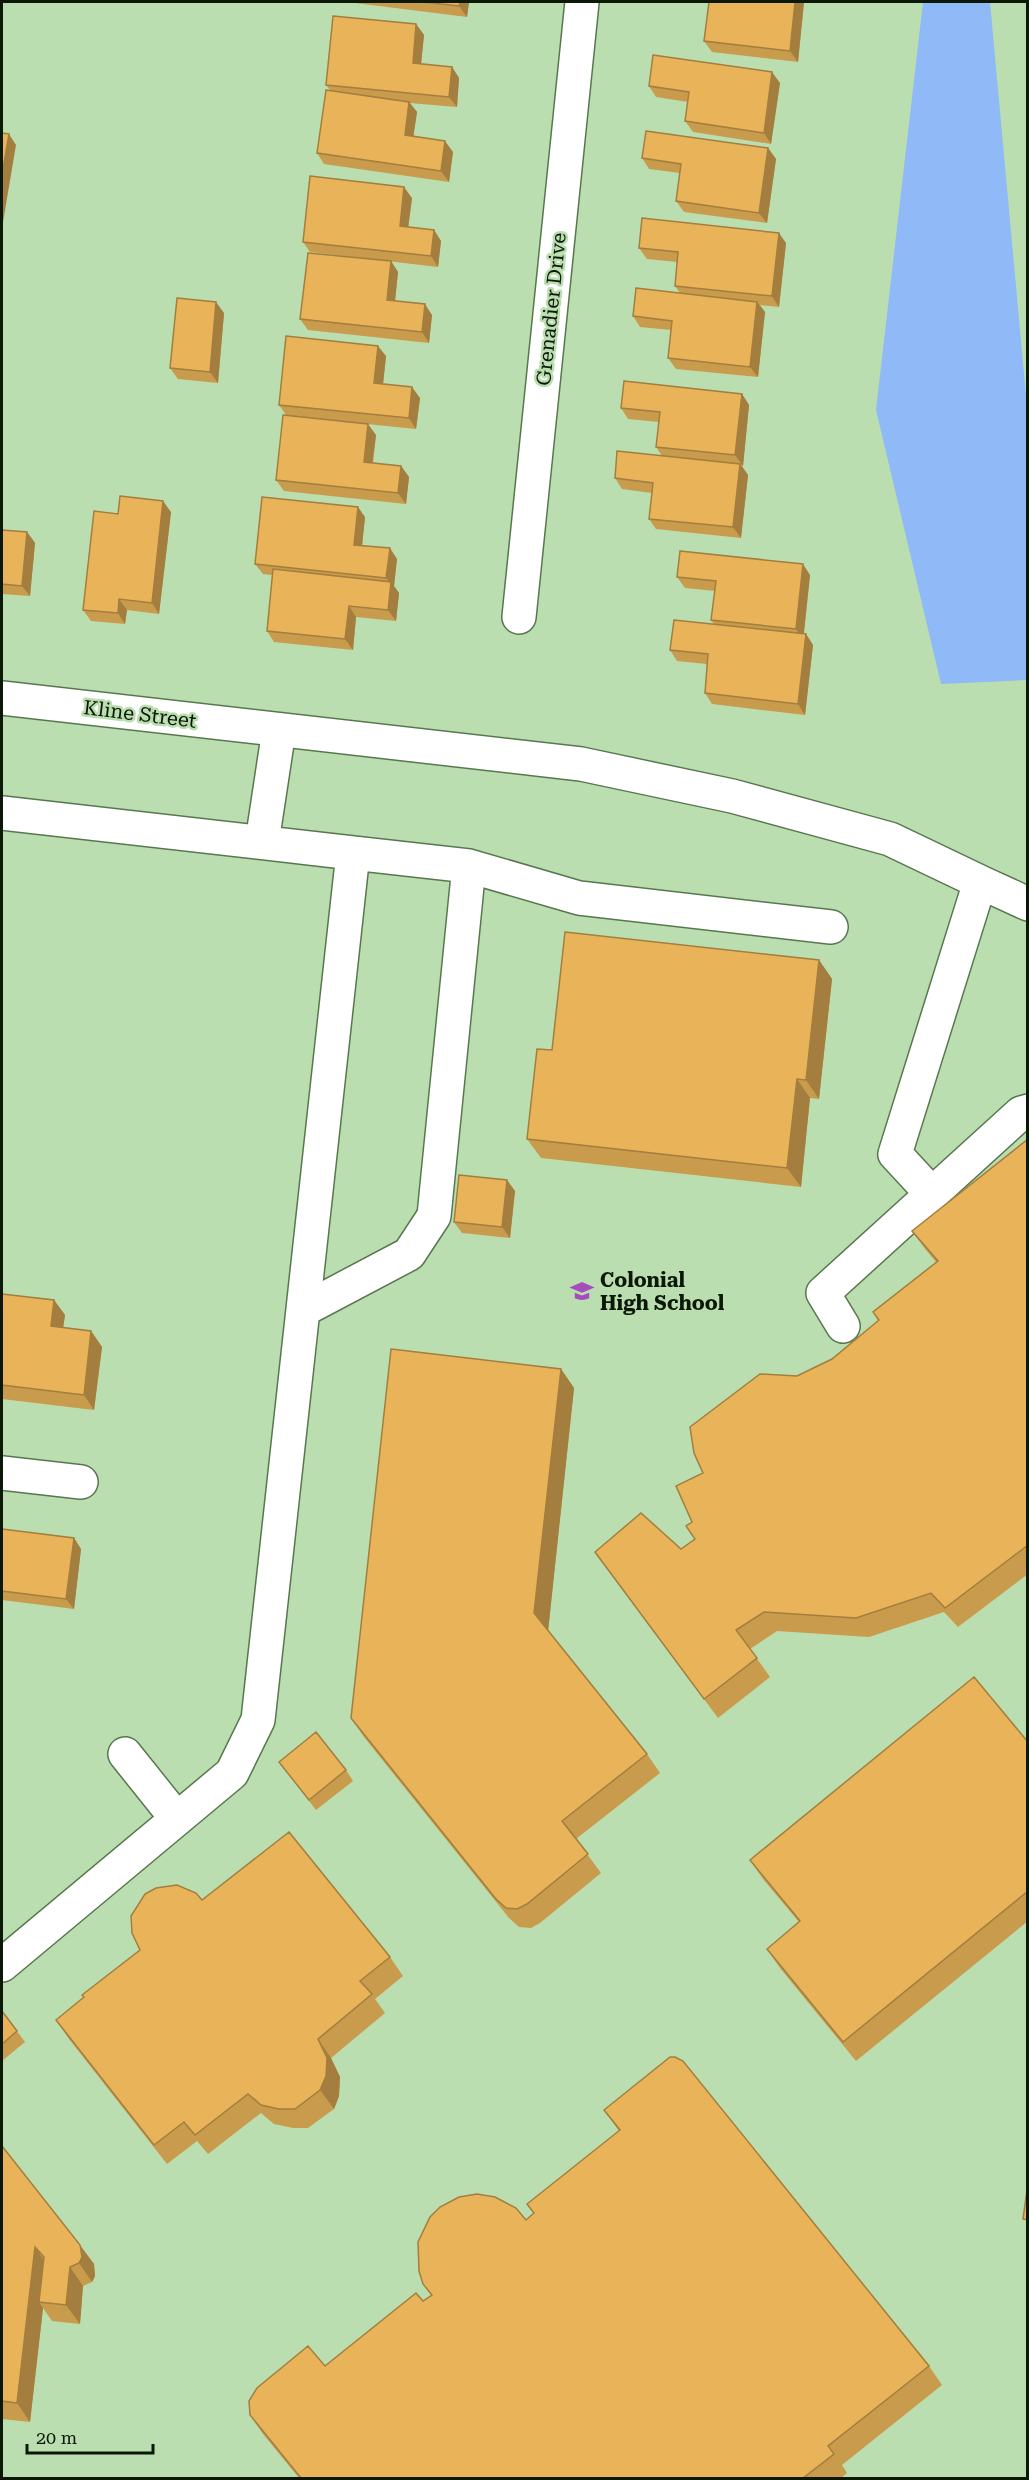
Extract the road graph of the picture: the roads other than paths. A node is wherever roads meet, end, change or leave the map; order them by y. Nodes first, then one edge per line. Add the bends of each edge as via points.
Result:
1 (582, 2) edge
2 (519, 617) dead end
3 (2, 698) edge
4 (279, 730) junction
5 (2, 813) edge
6 (262, 842) junction
7 (353, 853) junction
8 (469, 866) junction
9 (980, 882) junction
10 (1028, 904) edge
11 (831, 927) dead end
12 (1028, 1111) edge
13 (932, 1194) junction
14 (303, 1310) junction
15 (843, 1326) dead end
16 (2, 1473) edge
17 (81, 1482) dead end
18 (125, 1754) dead end
19 (177, 1819) junction
20 (2, 1965) edge

1 - 2 street, Grenadier Drive
3 - 4 street, Kline Street
4 - 6 street
4 - 9 street, Kline Street via 580,764 732,796 890,839
5 - 6 street
6 - 7 street
7 - 8 street
7 - 14 street
8 - 11 street via 579,898
8 - 14 street via 434,1216 409,1254
9 - 10 street, Kline Street
9 - 13 street via 895,1154
12 - 13 street via 1021,1113
13 - 15 street via 823,1293
14 - 19 street via 258,1720 232,1773
16 - 17 street
18 - 19 street
19 - 20 street

